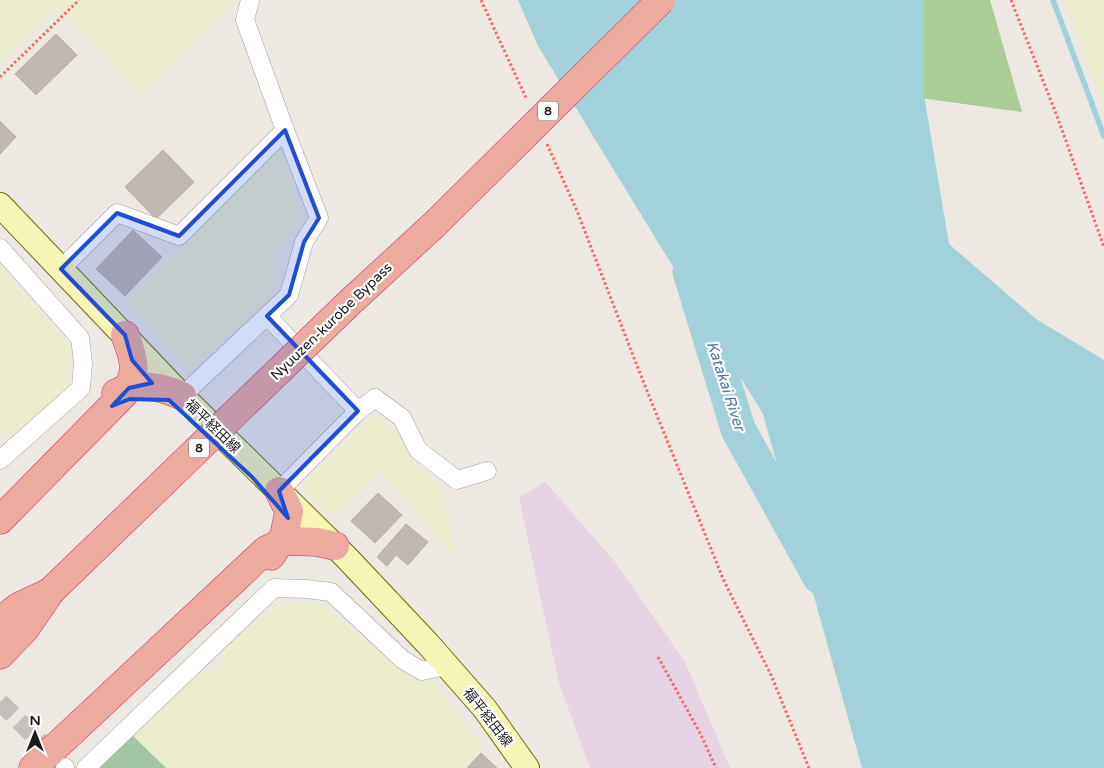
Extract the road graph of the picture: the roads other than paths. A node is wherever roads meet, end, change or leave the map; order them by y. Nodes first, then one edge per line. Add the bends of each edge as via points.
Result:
1 (250, 0) edge
2 (661, 0) edge
3 (285, 130) junction
4 (0, 205) edge
5 (0, 216) edge
6 (0, 248) edge
7 (61, 268) junction
8 (267, 316) junction
9 (126, 347) junction
10 (170, 395) junction
11 (116, 397) junction
12 (358, 412) junction
13 (0, 460) edge
14 (487, 471) dead end
15 (274, 495) junction
16 (0, 507) edge
17 (288, 518) junction
18 (0, 520) edge
19 (324, 548) junction
20 (273, 549) junction
21 (51, 591) junction
22 (0, 620) edge
23 (0, 641) edge
24 (0, 656) edge
25 (446, 666) junction
26 (33, 768) edge
27 (59, 768) edge
28 (86, 768) edge
29 (527, 768) edge

1 - 3 street via 245,20
2 - 21 highway, Nyuuzen-kurobe Bypass / 8, bridge via 436,223
3 - 7 street via 179,236 117,213
3 - 8 street via 319,218 304,242 289,295
4 - 7 main road, 福平経田線
5 - 9 main road, 福平経田線
6 - 13 street via 80,338 83,364 81,388
7 - 9 main road, 福平経田線
8 - 10 street
8 - 12 street
9 - 10 main road, 福平経田線
9 - 11 highway via 134,376
10 - 11 highway via 130,399
10 - 15 main road, 福平経田線
11 - 16 highway
11 - 18 highway
12 - 14 street via 375,398 402,418 418,450 457,480
12 - 15 street
15 - 17 highway via 289,511
15 - 19 main road, 福平経田線
15 - 20 highway
17 - 19 main road, 福平経田線
17 - 20 highway via 284,536
19 - 20 highway via 286,541
19 - 25 main road, 福平経田線 via 428,644
20 - 26 highway
20 - 27 highway
21 - 22 highway
21 - 23 highway, Nyuuzen-kurobe Bypass / 8
21 - 24 highway via 25,630
25 - 28 street via 422,671 403,660 331,592 274,588
25 - 29 main road, 福平経田線 via 485,709

